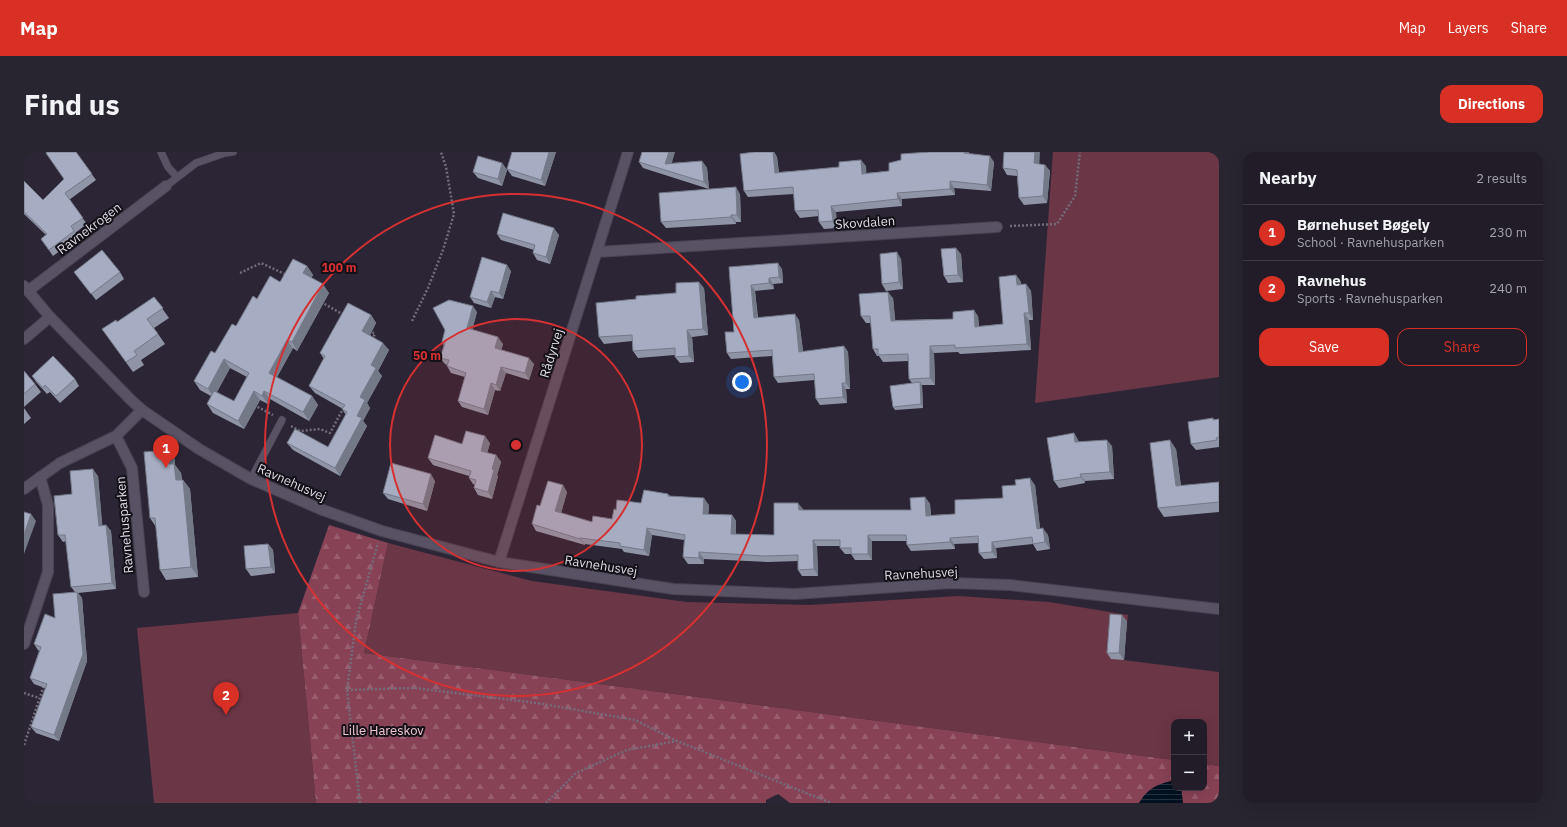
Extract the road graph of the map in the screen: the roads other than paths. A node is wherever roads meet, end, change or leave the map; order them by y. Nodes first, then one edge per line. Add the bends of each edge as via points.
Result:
1 (161, 152) edge
2 (233, 152) edge
3 (628, 152) edge
4 (178, 178) junction
5 (166, 186) joint
6 (997, 227) road end
7 (597, 252) junction
8 (26, 288) edge
9 (50, 316) junction
10 (24, 339) edge
11 (142, 410) junction
12 (282, 420) road end
13 (116, 436) junction
14 (40, 477) junction
15 (252, 479) junction
16 (24, 489) edge
17 (499, 562) junction
18 (144, 592) dead end
19 (1219, 609) edge
20 (24, 644) edge

1 - 4 lane via 168,167
2 - 4 lane via 196,163
3 - 7 street, Rådyrvej
4 - 5 lane
5 - 8 street, Ravnekrogen
6 - 7 street, Skovdalen
7 - 17 street, Rådyrvej
8 - 9 street, Ravnehusvej
9 - 10 street
9 - 11 street, Ravnehusvej
11 - 13 street
11 - 15 street, Ravnehusvej via 199,449
12 - 15 lane
13 - 14 street via 60,463
13 - 18 street, Ravnehusparken via 132,468
14 - 16 street
14 - 20 street via 48,505 48,572
15 - 17 street, Ravnehusvej via 320,509 382,531
17 - 19 street, Ravnehusvej via 673,589 795,594 951,583 995,585

